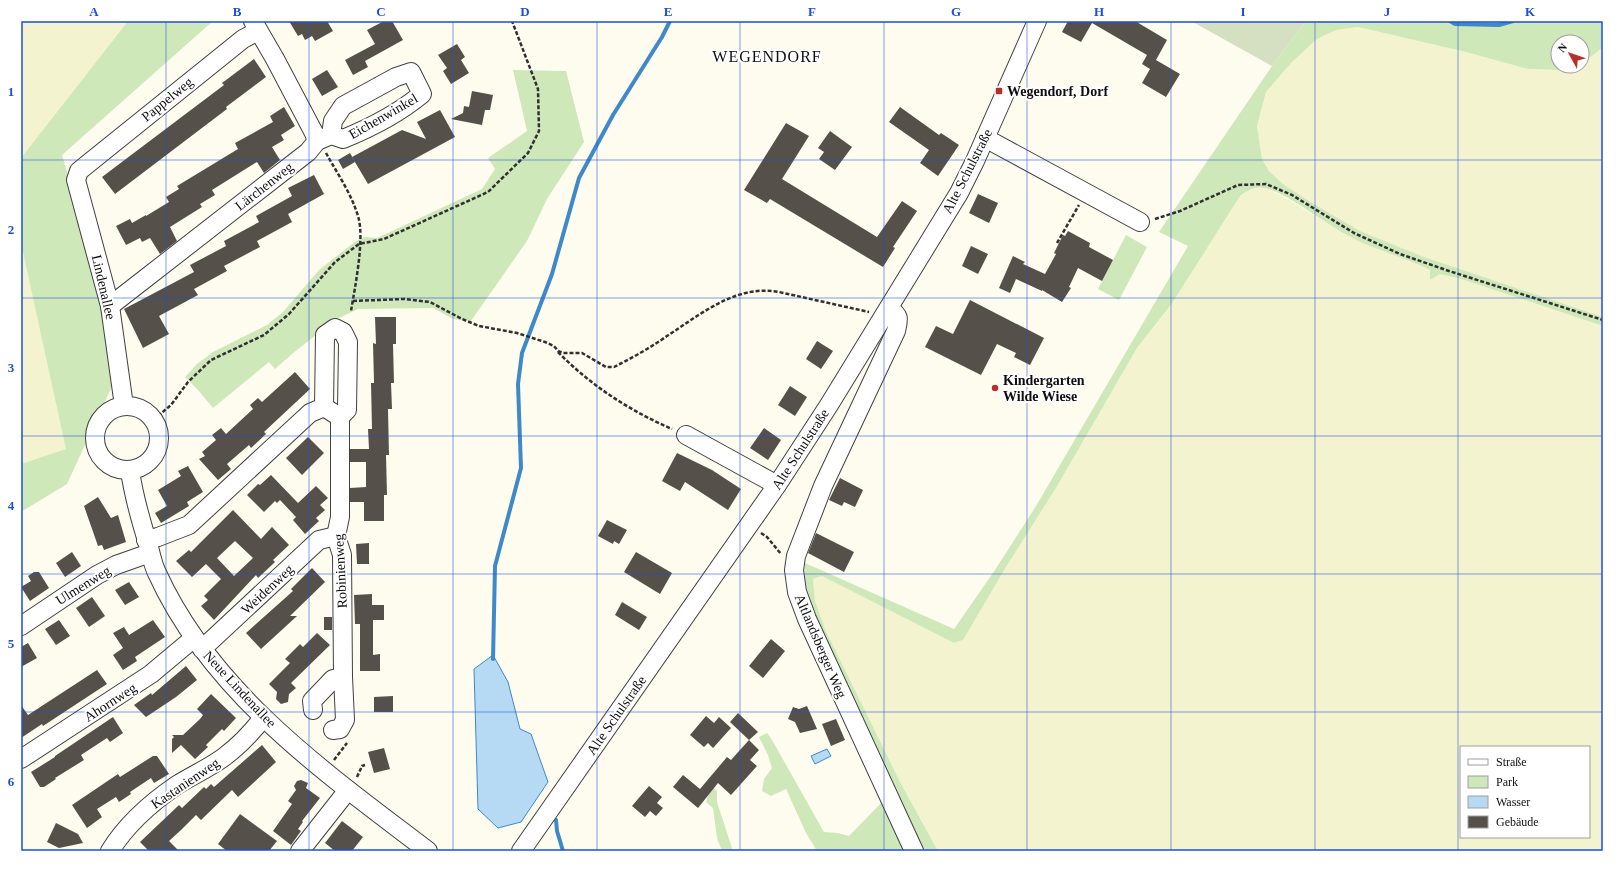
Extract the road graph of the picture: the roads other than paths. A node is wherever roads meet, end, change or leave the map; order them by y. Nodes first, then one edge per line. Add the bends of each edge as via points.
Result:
1 (1037, 21) edge
2 (255, 26) edge
3 (324, 138) junction
4 (985, 138) junction
5 (76, 164) joint
6 (1140, 222) road end
7 (110, 306) junction
8 (882, 311) junction
9 (124, 406) junction
10 (324, 407) junction
11 (340, 417) junction
12 (686, 434) road end
13 (130, 471) junction
14 (777, 485) junction
15 (336, 536) junction
16 (148, 546) junction
17 (21, 626) edge
18 (198, 643) junction
19 (343, 677) junction
20 (313, 710) dead end
21 (263, 718) junction
22 (333, 730) dead end
23 (21, 759) edge
24 (353, 784) junction
25 (110, 851) edge
26 (300, 851) edge
27 (428, 851) edge
28 (521, 851) edge
29 (914, 851) edge

1 - 4 street, Alte Schulstraße
2 - 3 street via 314,133
2 - 5 street, Pappelweg via 242,39
3 - 3 street, Eichenwinkel via 343,139 358,133 411,103 422,94 411,72 396,77 343,106
3 - 7 street, Lärchenweg
4 - 6 street
4 - 8 street, Alte Schulstraße via 953,203
5 - 7 street, Lindenallee via 76,180
7 - 9 street, Lindenallee
8 - 14 street, Alte Schulstraße via 829,405
8 - 29 street, Altlandsberger Weg via 896,314 896,331 823,486 795,562 795,579 807,619
9 - 13 street via 106,414 100,422 95,441 103,460 120,470
9 - 13 street via 146,412 154,419 159,430 157,452 141,468
10 - 11 street
10 - 11 street, Robinienweg via 325,335 335,328 343,332 348,342 347,410
10 - 16 street via 310,413 189,525 158,537
11 - 15 street, Robinienweg via 340,517
12 - 14 street
13 - 16 street, Neue Lindenallee
14 - 28 street, Alte Schulstraße
15 - 18 street, Weidenweg via 319,540
15 - 19 street, Robinienweg via 342,555
16 - 17 street, Ulmenweg via 97,575
16 - 18 street, Neue Lindenallee via 169,598
18 - 21 street, Neue Lindenallee
18 - 23 street, Ahornweg
19 - 20 street via 333,679 312,701
19 - 22 street, Robinienweg via 345,720 340,729
21 - 24 street, Neue Lindenallee
21 - 25 street, Kastanienweg via 226,755 151,805 126,829
24 - 26 street
24 - 27 street, Neue Lindenallee

